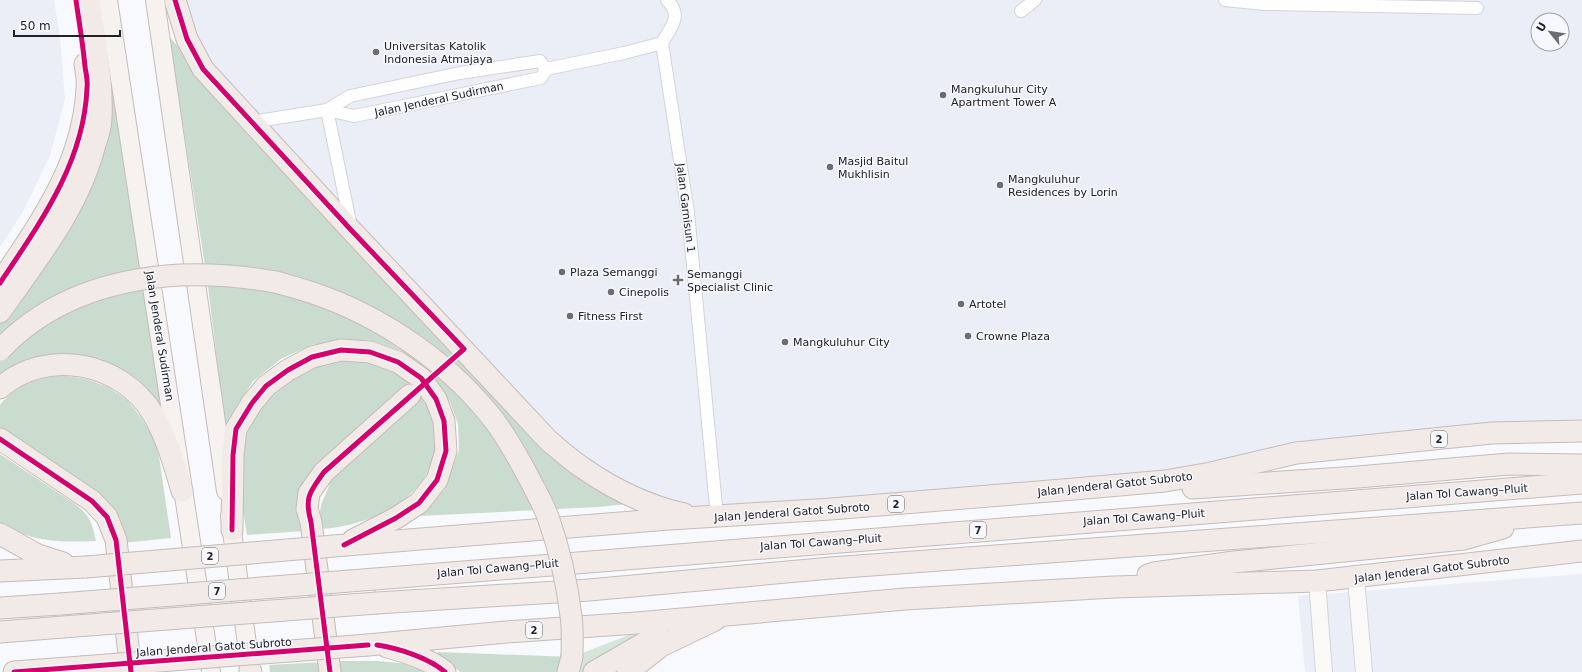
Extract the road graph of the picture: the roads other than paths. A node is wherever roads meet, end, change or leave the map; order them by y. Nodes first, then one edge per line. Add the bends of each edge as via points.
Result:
1 (76, 0) edge
2 (89, 0) edge
3 (108, 0) edge
4 (155, 0) edge
5 (174, 0) edge
6 (668, 0) edge
7 (1035, 0) edge
8 (1225, 0) edge
9 (1264, 2) edge
10 (1476, 8) dead end
11 (1020, 11) dead end
12 (662, 44) junction
13 (546, 69) junction
14 (327, 110) junction
15 (252, 122) junction
16 (352, 232) junction
17 (0, 283) edge
18 (0, 312) edge
19 (0, 350) edge
20 (0, 388) edge
21 (410, 396) dead end
22 (1582, 431) edge
23 (0, 439) edge
24 (1582, 465) edge
25 (1582, 483) edge
26 (182, 491) junction
27 (1582, 514) edge
28 (1552, 516) junction
29 (716, 517) junction
30 (232, 530) junction
31 (0, 534) edge
32 (339, 545) junction
33 (1582, 551) edge
34 (81, 567) junction
35 (0, 571) edge
36 (1356, 578) junction
37 (1317, 581) junction
38 (1114, 587) junction
39 (0, 608) edge
40 (726, 615) junction
41 (690, 618) junction
42 (0, 632) edge
43 (372, 645) junction
44 (75, 669) edge
45 (250, 671) edge
46 (14, 672) edge
47 (132, 672) edge
48 (211, 672) edge
49 (330, 672) edge
50 (445, 672) edge
51 (568, 672) edge
52 (594, 672) edge
53 (628, 672) edge
54 (1324, 672) edge
55 (1364, 672) edge

1 - 17 highway via 88,87 78,144 62,185
2 - 18 highway via 102,91 101,119 92,160 81,189 58,229
3 - 26 main road, Jalan Jenderal Sudirman
4 - 30 main road
5 - 15 highway via 187,39 203,69
6 - 12 street via 674,10 675,19
7 - 11 street
8 - 9 street
9 - 10 street
12 - 13 street, Jalan Jenderal Sudirman
12 - 29 street, Jalan Garnisun 1 via 688,213
13 - 14 street, Jalan Jenderal Sudirman via 541,78 354,116
13 - 14 street, Jalan Jenderal Sudirman via 540,61 460,73 350,96
14 - 15 street, Jalan Jenderal Sudirman
14 - 16 street
15 - 16 highway
16 - 29 highway via 457,356 582,468 619,491 673,511
19 - 51 highway, bridge via 29,323 52,308 76,297 129,281 157,276 206,274 271,281 322,295 383,325 457,378 490,415 518,457 547,515 565,576 571,617 572,657
20 - 26 highway via 21,373 45,366 69,364 94,368 118,379 136,393 152,413 167,442
21 - 49 highway via 324,472 309,493 307,509 311,522
22 - 29 highway, Jalan Jenderal Gatot Subroto / 2 via 1492,433 1296,453 1211,473 1165,480
23 - 47 highway via 92,501 107,517 116,540
24 - 29 highway via 1509,464 817,518
25 - 39 highway, Jalan Tol Cawang–Pluit / 7, bridge
26 - 48 main road, Jalan Jenderal Sudirman
27 - 28 highway, 7
28 - 38 highway via 1464,539 1234,562 1161,572
28 - 42 highway, 7, bridge via 831,568 589,590 377,603
29 - 32 highway, Jalan Jenderal Gatot Subroto / 2
30 - 32 highway via 236,429 252,403 272,382 312,357 341,350 370,352 398,362 421,378 436,399 444,421 446,451 437,480 419,503 396,518
30 - 45 main road
31 - 34 highway via 38,555
32 - 34 highway, Jalan Jenderal Gatot Subroto / 2, bridge
33 - 36 highway, Jalan Jenderal Gatot Subroto / 2
34 - 35 highway, Jalan Jenderal Gatot Subroto / 2
36 - 37 highway, Jalan Jenderal Gatot Subroto / 2
36 - 55 main road
37 - 38 highway, Jalan Jenderal Gatot Subroto / 2
37 - 54 main road
38 - 40 highway, Jalan Jenderal Gatot Subroto / 2 via 905,599
40 - 41 highway, Jalan Jenderal Gatot Subroto / 2
40 - 53 highway via 661,646
41 - 43 highway, Jalan Jenderal Gatot Subroto / 2
41 - 52 highway
43 - 44 highway, Jalan Jenderal Gatot Subroto / 2, bridge
43 - 50 highway via 404,651
44 - 46 highway, Jalan Jenderal Gatot Subroto / 2

